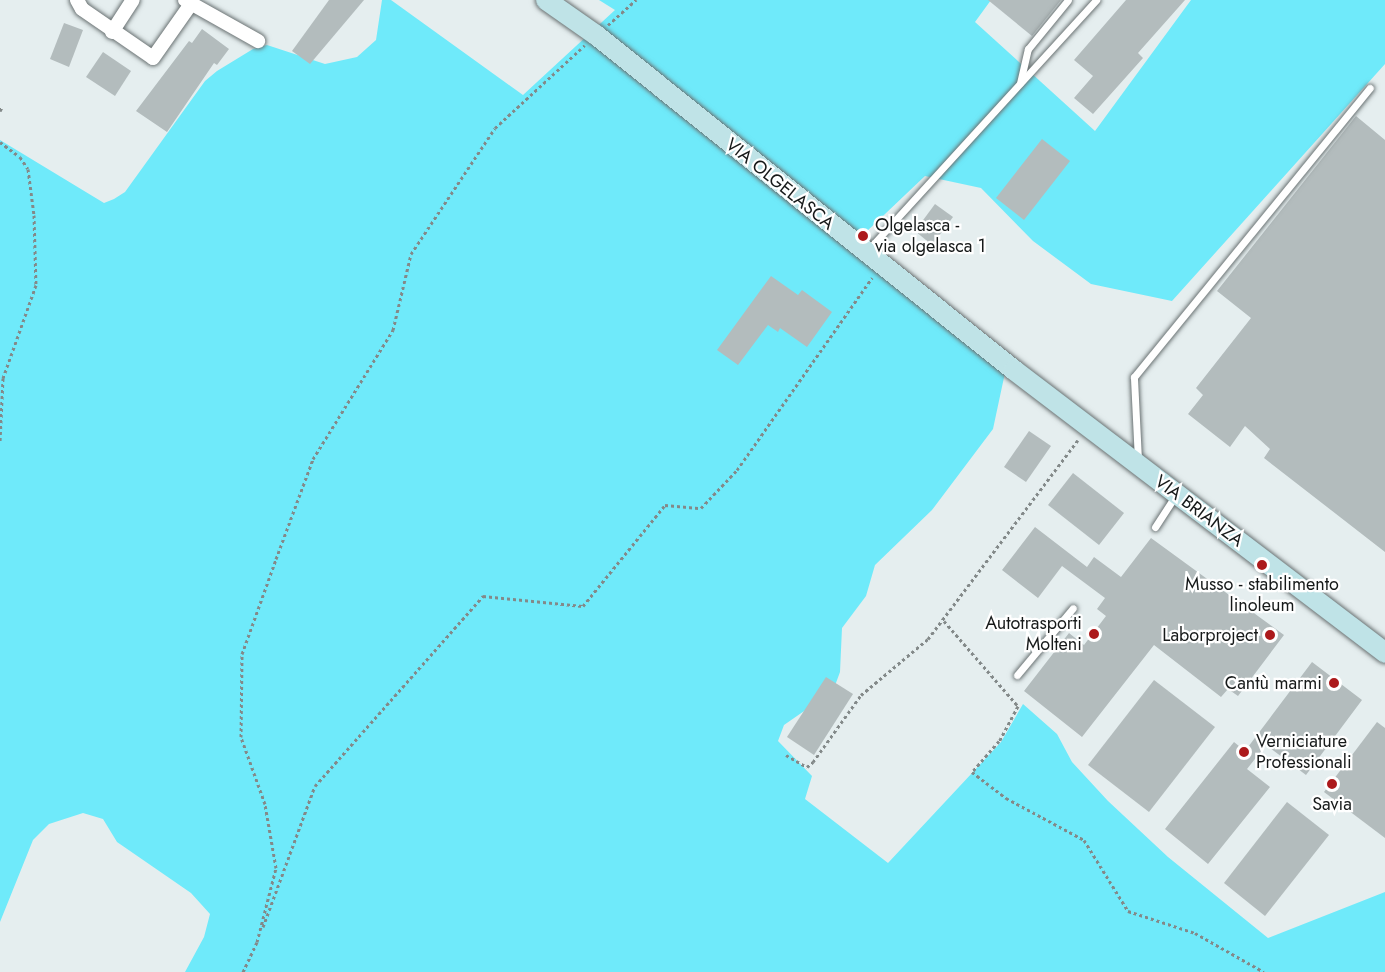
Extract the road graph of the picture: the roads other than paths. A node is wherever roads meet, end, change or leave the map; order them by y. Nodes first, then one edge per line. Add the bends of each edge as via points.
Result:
1 (77, 0) edge
2 (133, 0) edge
3 (546, 0) edge
4 (1068, 0) edge
5 (1096, 0) edge
6 (188, 2) edge
7 (112, 32) junction
8 (258, 41) dead end
9 (1019, 86) junction
10 (1370, 88) dead end
11 (865, 253) junction
12 (1014, 370) joint
13 (1139, 465) junction
14 (1177, 494) junction
15 (1155, 527) dead end
16 (1073, 608) dead end
17 (1385, 653) edge
18 (1017, 675) dead end

1 - 7 street via 82,9
2 - 7 street
3 - 11 street, VIA OLGELASCA via 596,35
4 - 9 lane via 1028,49
5 - 9 lane
6 - 7 street via 153,58
6 - 8 street
9 - 11 lane
10 - 13 lane via 1134,377
11 - 12 street, VIA OLGELASCA
12 - 13 street, VIA BRIANZA
13 - 14 street, VIA BRIANZA
14 - 15 lane
14 - 17 street, VIA BRIANZA
16 - 18 lane

